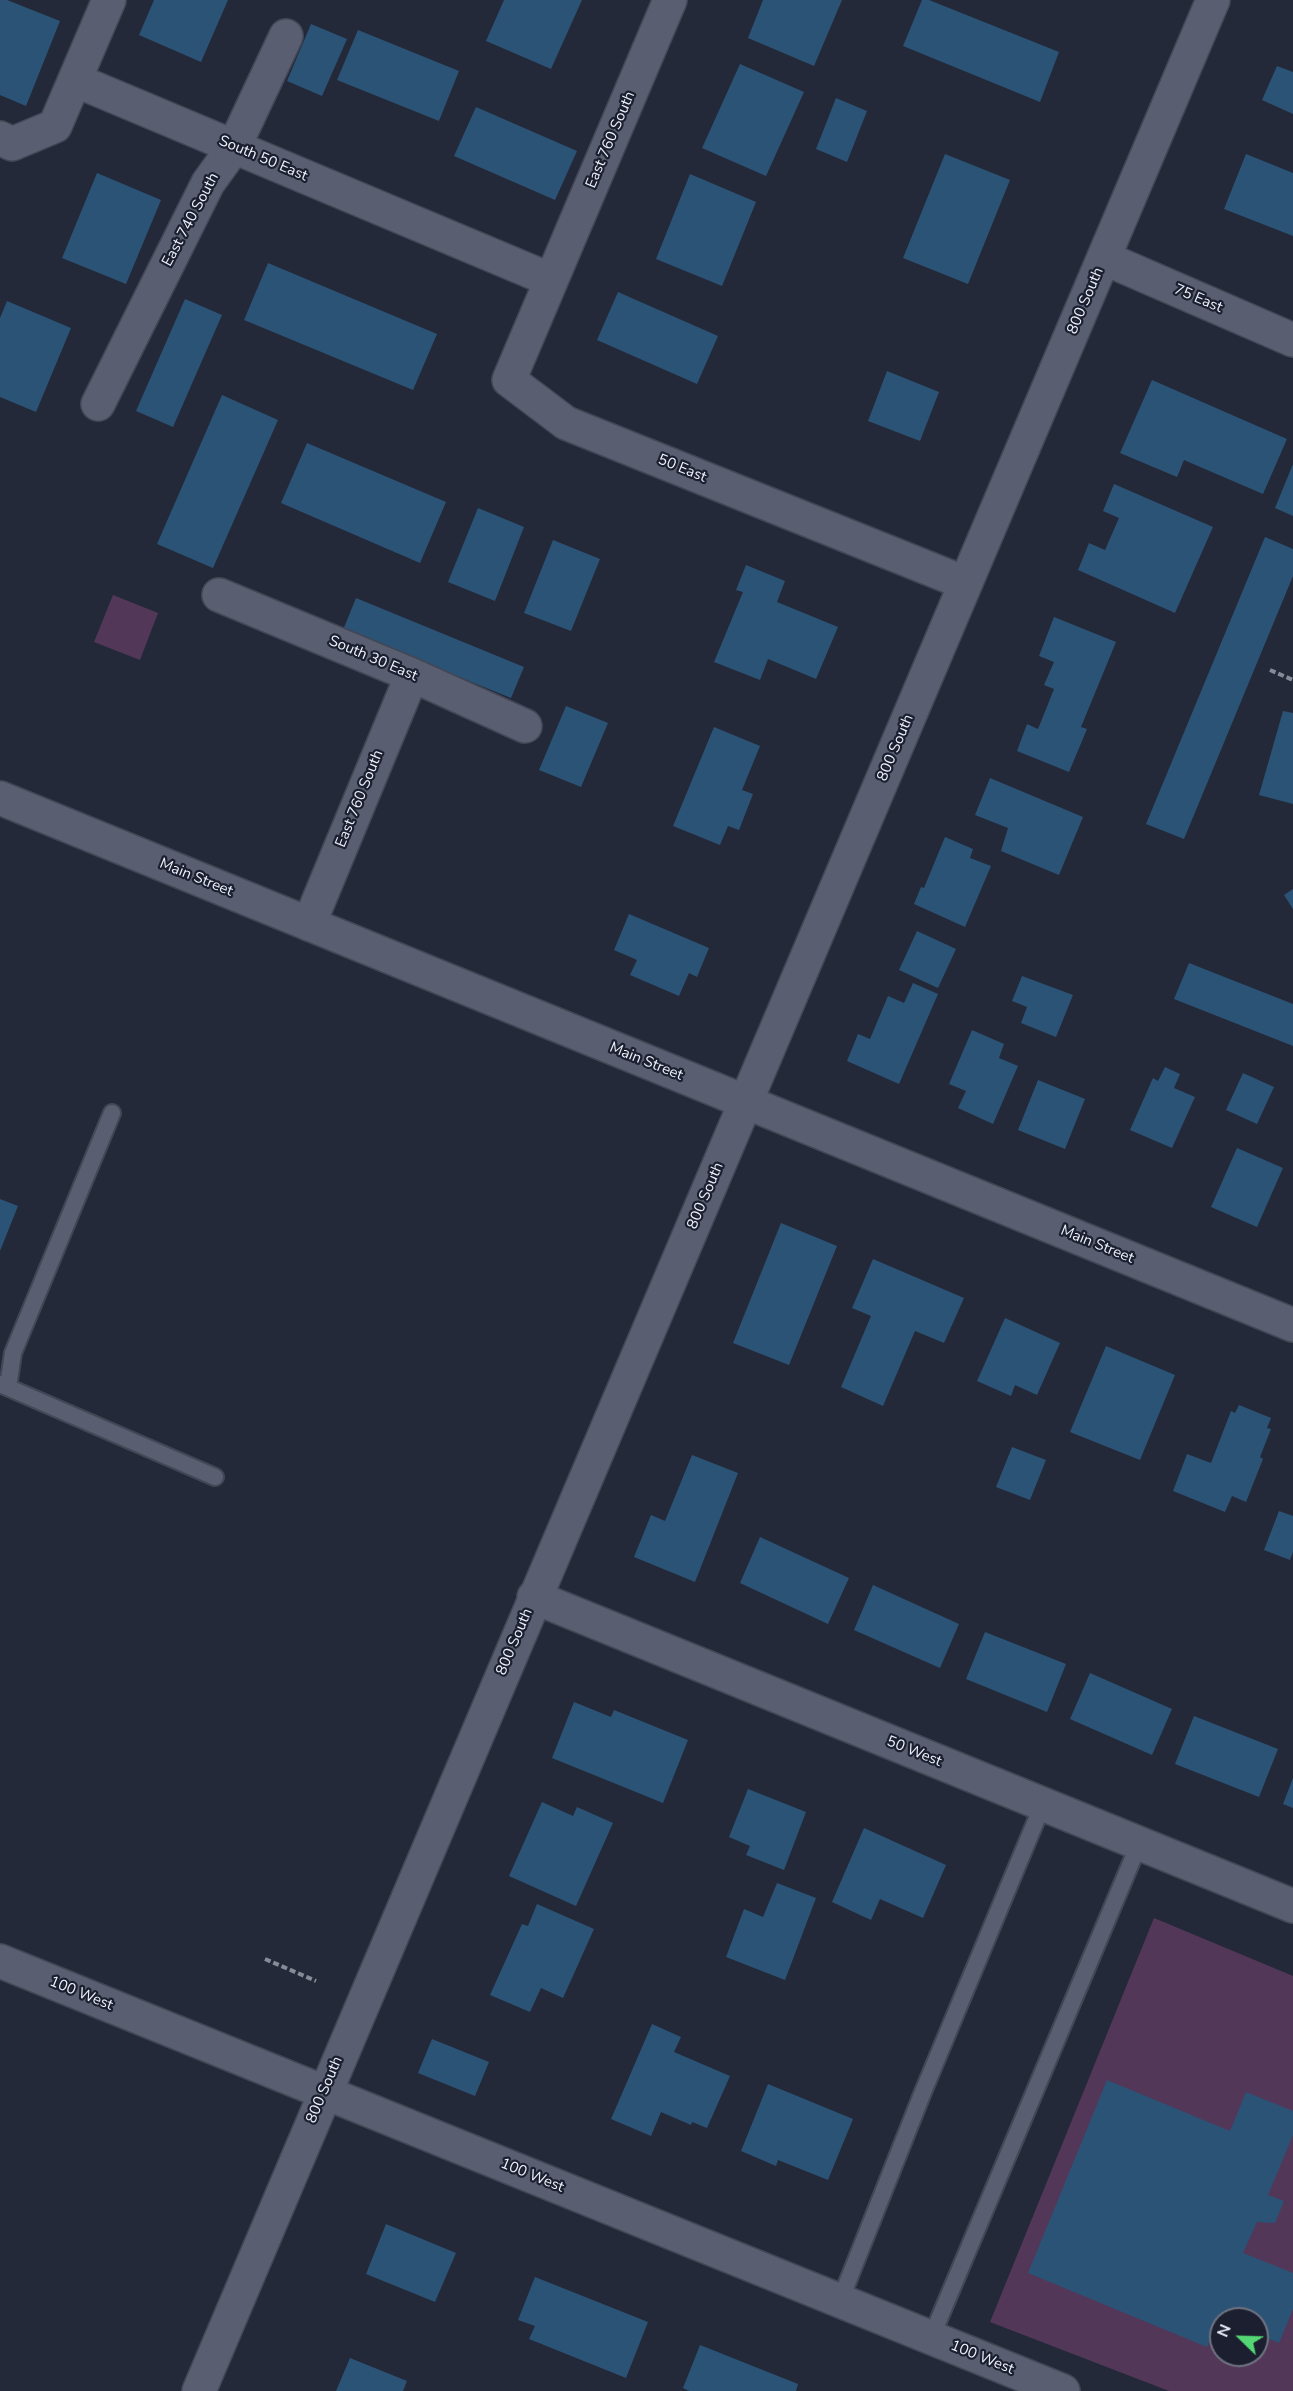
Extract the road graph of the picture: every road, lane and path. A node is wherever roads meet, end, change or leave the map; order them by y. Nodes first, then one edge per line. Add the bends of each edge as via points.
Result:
1 (109, 0) edge
2 (670, 0) edge
3 (1213, 0) edge
4 (286, 36) dead end
5 (75, 80) junction
6 (0, 138) edge
7 (234, 147) junction
8 (1104, 258) junction
9 (551, 280) junction
10 (1293, 340) edge
11 (98, 404) dead end
12 (966, 583) junction
13 (219, 595) dead end
14 (1270, 670) dead end
15 (412, 675) junction
16 (1293, 680) edge
17 (525, 726) dead end
18 (0, 798) edge
19 (309, 924) junction
20 (746, 1103) junction
21 (112, 1113) dead end
22 (1293, 1325) edge
23 (4, 1385) edge
24 (215, 1477) dead end
25 (534, 1597) junction
26 (1043, 1804) junction
27 (1139, 1844) junction
28 (1293, 1906) edge
29 (265, 1959) dead end
30 (0, 1961) edge
31 (316, 1981) dead end
32 (324, 2093) junction
33 (840, 2301) junction
34 (931, 2338) junction
35 (199, 2391) edge
36 (1063, 2391) edge

1 - 5 street
2 - 9 street, East 760 South
3 - 8 street, 800 South
4 - 7 street, East 740 South
5 - 6 street via 55,126 12,144
5 - 7 street, South 50 East
7 - 9 street, South 50 East
7 - 11 street, East 740 South via 208,183
8 - 10 street, 75 East
8 - 12 street, 800 South
9 - 12 street, 50 East via 509,380 566,423
12 - 20 street, 800 South
13 - 15 street, South 30 East
14 - 16 path
15 - 17 street, South 30 East
15 - 19 street, East 760 South
18 - 19 street, Main Street
19 - 20 street, Main Street
20 - 22 street, Main Street
20 - 25 street, 800 South
21 - 23 lane via 13,1353
23 - 24 lane
25 - 26 street, 50 West
25 - 32 street, 800 South
26 - 27 street, 50 West
26 - 33 lane
27 - 28 street, 50 West
27 - 34 lane
29 - 31 path
30 - 32 street, 100 West
32 - 33 street, 100 West
32 - 35 street, 800 South
33 - 34 street, 100 West
34 - 36 street, 100 West

